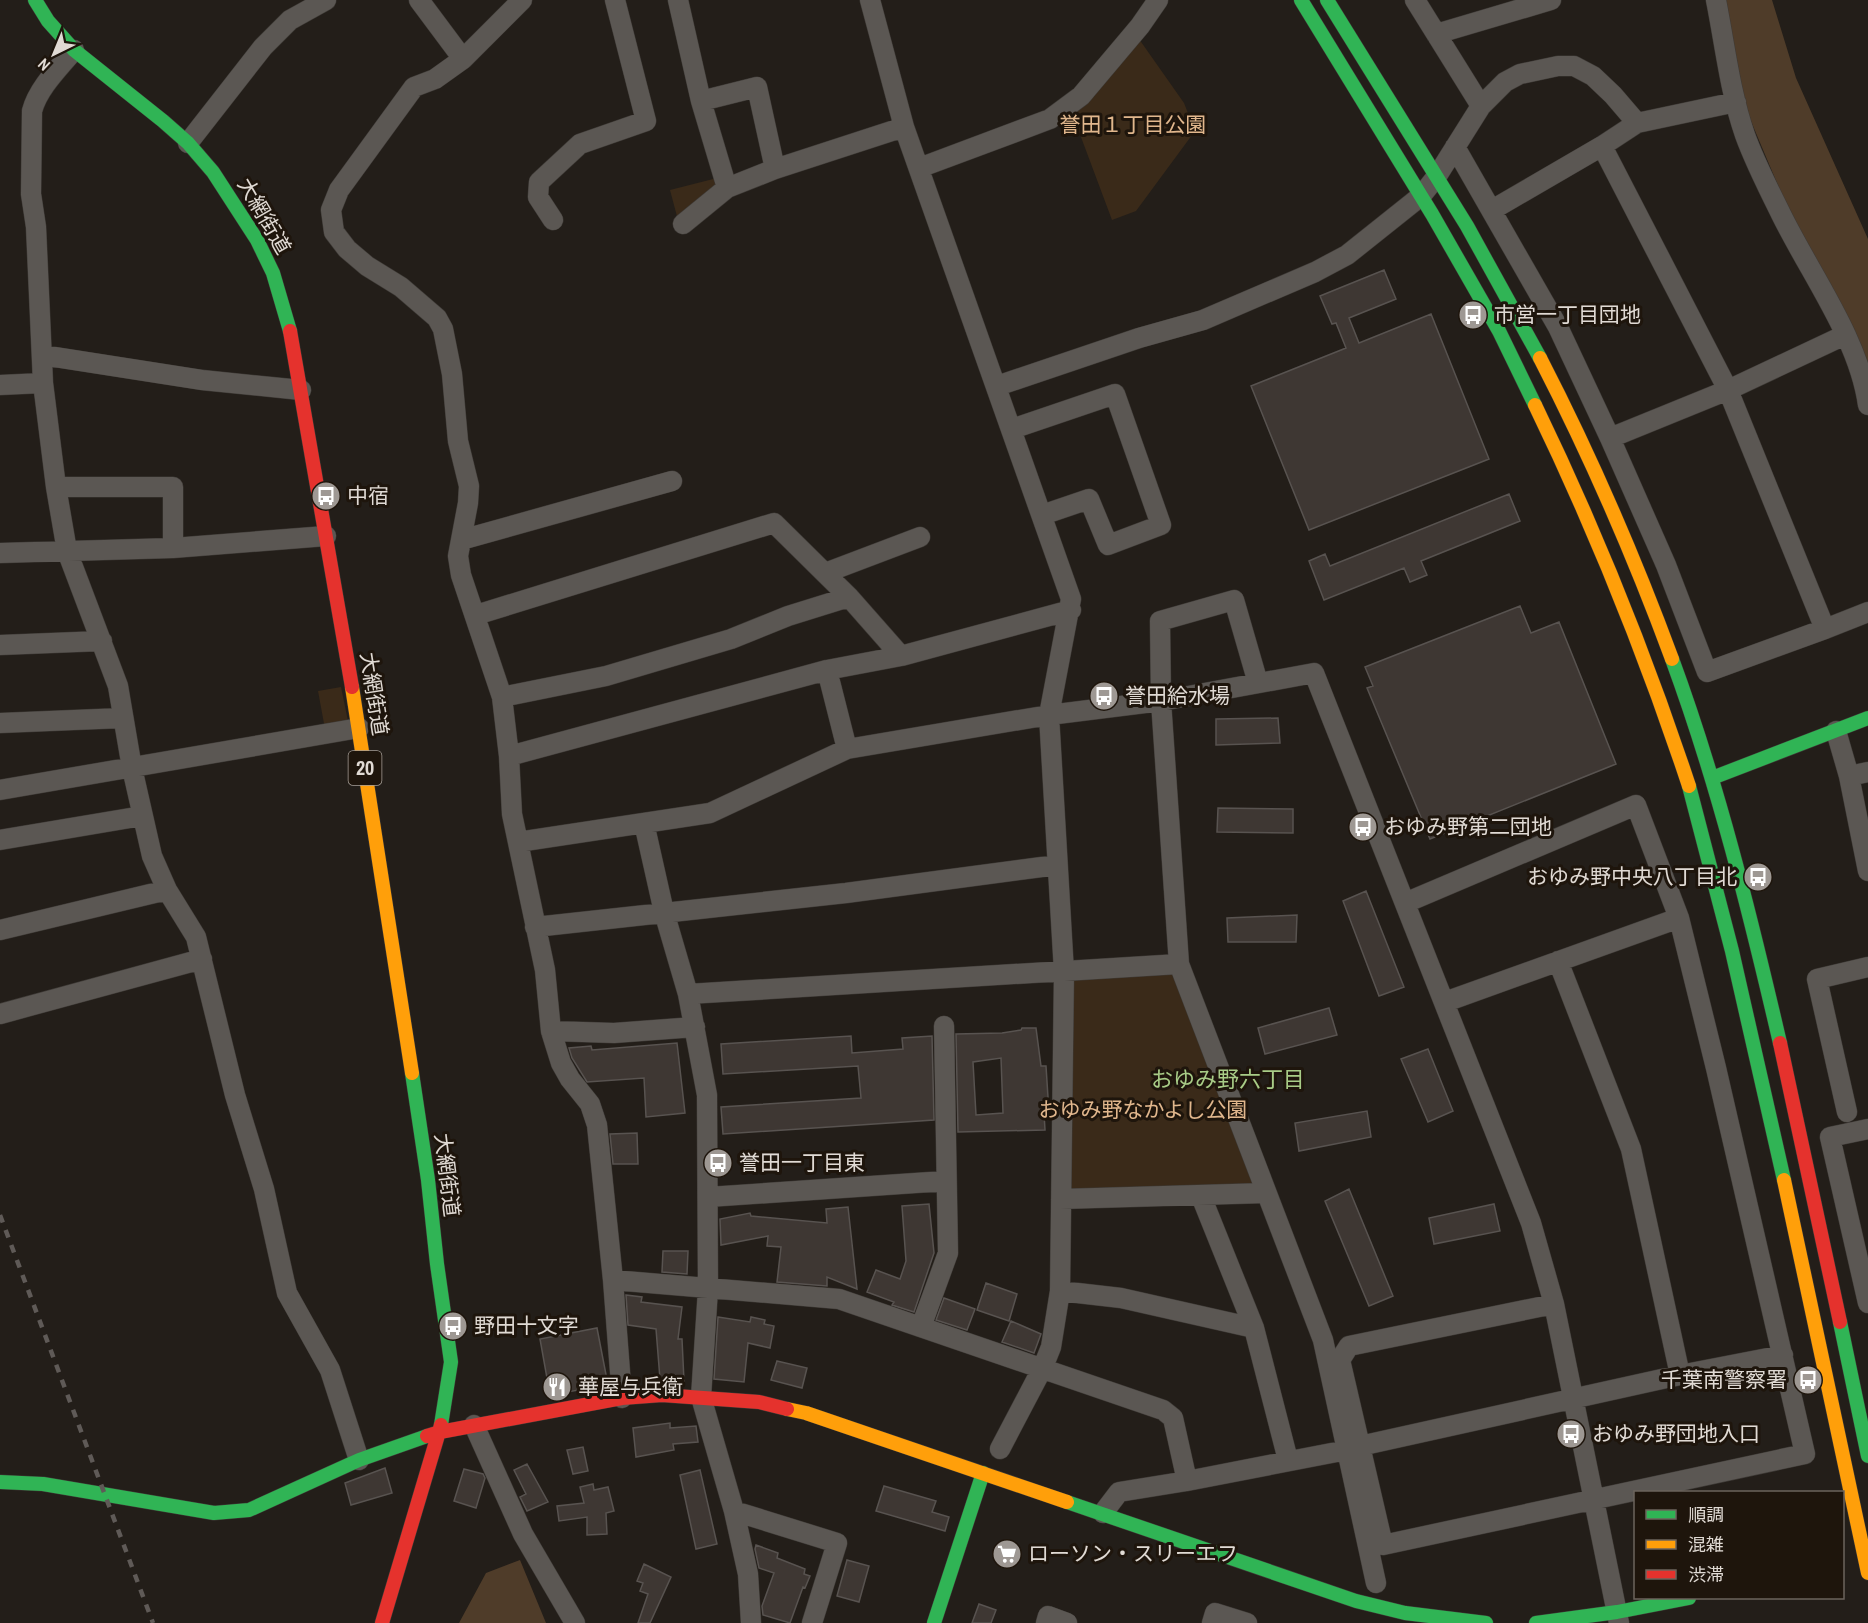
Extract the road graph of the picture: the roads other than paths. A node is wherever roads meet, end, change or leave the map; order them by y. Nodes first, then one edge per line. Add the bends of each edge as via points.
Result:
1 (34, 0) edge
2 (326, 0) edge
3 (419, 0) edge
4 (522, 0) edge
5 (615, 0) edge
6 (678, 0) edge
7 (870, 0) edge
8 (1158, 0) edge
9 (1301, 0) edge
10 (1327, 0) edge
11 (1415, 0) edge
12 (1551, 0) edge
13 (1716, 0) edge
14 (1510, 5) edge
15 (1436, 34) junction
16 (74, 50) junction
17 (463, 59) junction
18 (701, 101) junction
19 (1736, 102) junction
20 (1480, 106) junction
21 (1637, 123) junction
22 (904, 127) junction
23 (188, 143) junction
24 (1602, 146) junction
25 (1455, 147) junction
26 (919, 168) junction
27 (775, 169) junction
28 (1437, 176) junction
29 (727, 188) junction
30 (1421, 196) junction
31 (1492, 210) junction
32 (553, 220) dead end
33 (683, 224) dead end
34 (1845, 335) junction
35 (42, 355) junction
36 (44, 383) junction
37 (0, 385) edge
38 (997, 386) junction
39 (301, 390) junction
40 (1728, 390) junction
41 (1868, 405) edge
42 (1012, 429) junction
43 (1610, 438) junction
44 (672, 481) dead end
45 (56, 487) junction
46 (1042, 515) junction
47 (326, 536) junction
48 (920, 537) dead end
49 (461, 540) junction
50 (174, 548) junction
51 (67, 551) junction
52 (0, 553) edge
53 (825, 573) junction
54 (849, 597) junction
55 (1071, 610) junction
56 (1868, 612) edge
57 (476, 615) junction
58 (1825, 628) junction
59 (102, 641) junction
60 (0, 645) edge
61 (901, 656) junction
62 (827, 670) junction
63 (1258, 683) junction
64 (502, 697) junction
65 (1161, 701) junction
66 (1049, 715) junction
67 (123, 718) junction
68 (1868, 718) edge
69 (0, 723) edge
70 (359, 728) junction
71 (1836, 731) junction
72 (847, 749) junction
73 (510, 756) junction
74 (132, 768) junction
75 (1858, 774) edge
76 (1712, 778) junction
77 (0, 790) edge
78 (142, 816) junction
79 (644, 824) junction
80 (0, 840) edge
81 (518, 842) junction
82 (1867, 863) edge
83 (1056, 865) junction
84 (167, 890) junction
85 (1405, 903) junction
86 (664, 912) junction
87 (1679, 918) junction
88 (535, 927) junction
89 (0, 930) edge
90 (202, 959) junction
91 (1558, 961) junction
92 (1179, 964) junction
93 (1868, 967) edge
94 (1064, 972) junction
95 (688, 994) junction
96 (1445, 1002) junction
97 (0, 1014) edge
98 (944, 1026) dead end
99 (695, 1027) junction
100 (551, 1031) junction
101 (1847, 1112) dead end
102 (1868, 1129) edge
103 (945, 1181) junction
104 (1266, 1193) junction
105 (1201, 1196) junction
106 (708, 1197) junction
107 (1061, 1199) junction
108 (1860, 1233) edge
109 (613, 1280) junction
110 (708, 1289) junction
111 (1060, 1291) junction
112 (1868, 1303) edge
113 (1554, 1304) junction
114 (921, 1327) junction
115 (1254, 1328) junction
116 (1783, 1355) junction
117 (1042, 1367) junction
118 (1680, 1375) junction
119 (701, 1397) junction
120 (622, 1398) junction
121 (1574, 1399) junction
122 (474, 1425) junction
123 (440, 1432) junction
124 (1354, 1448) junction
125 (1000, 1449) dead end
126 (1868, 1456) edge
127 (359, 1460) junction
128 (1288, 1460) junction
129 (983, 1473) junction
130 (1187, 1481) junction
131 (0, 1482) edge
132 (1595, 1498) junction
133 (734, 1511) junction
134 (1102, 1513) junction
135 (1864, 1565) edge
136 (1376, 1583) dead end
137 (1685, 1599) edge
138 (1406, 1618) edge
139 (1618, 1618) edge
140 (382, 1623) edge
141 (575, 1623) edge
142 (751, 1623) edge
143 (812, 1623) edge
144 (934, 1623) edge
145 (1046, 1623) edge
146 (1067, 1623) edge
147 (1212, 1623) edge
148 (1248, 1623) edge
149 (1486, 1623) edge
150 (1536, 1623) edge

1 - 16 street, 大網街道 / 20
2 - 23 street via 290,20 263,47
3 - 17 street
4 - 17 street
5 - 32 street via 646,121 580,144 539,182 538,197
6 - 18 street
7 - 22 street
8 - 26 street via 1082,96 1067,108 1050,119
9 - 30 street
10 - 28 street
11 - 15 street
12 - 14 street
13 - 19 street
14 - 15 street
15 - 20 street
16 - 23 street, 大網街道 / 20
16 - 35 street via 43,89 32,111 31,194
17 - 49 street via 435,79 414,87 339,190 331,210 334,232 347,249 401,287 437,318 443,329 458,441 469,486
18 - 27 street via 757,87
18 - 29 street
19 - 21 street
19 - 34 street via 1745,136 1779,210
20 - 21 street via 1505,82 1520,74 1574,66 1600,82
20 - 25 street
21 - 24 street
22 - 26 street
22 - 27 street
23 - 39 street, 大網街道 / 20 via 236,205 273,273 292,339
24 - 31 street
24 - 40 street
25 - 28 street
25 - 31 street
26 - 38 street
27 - 29 street
28 - 30 street
28 - 76 street via 1539,356 1588,459 1657,620
29 - 33 street
30 - 38 street via 1347,255 1315,272 1203,320
30 - 135 street via 1499,332 1567,471 1614,579 1689,785 1777,1149
31 - 43 street via 1558,327
34 - 40 street
34 - 41 street via 1865,382
35 - 36 street
35 - 39 street via 202,380
36 - 37 street
36 - 45 street
38 - 42 street
39 - 47 street, 大網街道 / 20
40 - 43 street
40 - 58 street
42 - 46 street
42 - 46 street via 1115,394 1161,525 1108,545 1089,499
43 - 58 street via 1666,565 1707,672
44 - 49 street
45 - 50 street via 173,487
45 - 51 street
46 - 55 street via 1071,599
47 - 50 street
47 - 70 street, 大網街道 / 20
48 - 53 street
49 - 57 street via 461,575
50 - 51 street
51 - 52 street
51 - 59 street
53 - 54 street
53 - 57 street via 774,523
54 - 61 street
54 - 64 street via 731,639 606,675
55 - 61 street
55 - 66 street
56 - 58 street
57 - 64 street
59 - 60 street
59 - 67 street via 118,686
61 - 62 street
62 - 72 street
62 - 73 street
63 - 65 street
63 - 65 street via 1234,600 1160,621
63 - 85 street via 1314,673
64 - 73 street
65 - 66 street
65 - 92 street
66 - 72 street
66 - 83 street
67 - 69 street
67 - 74 street
68 - 71 street
70 - 74 street
70 - 123 street, 大網街道 / 20 via 428,1180 451,1362
71 - 75 street
71 - 76 street
72 - 79 street via 710,813
73 - 81 street via 512,814
74 - 77 street
74 - 78 street
75 - 82 street
76 - 126 street via 1762,963
78 - 80 street
78 - 84 street via 152,856
79 - 81 street
79 - 86 street
81 - 88 street
83 - 86 street
83 - 94 street
84 - 89 street
84 - 90 street via 196,937
85 - 87 street via 1636,805
85 - 96 street
86 - 88 street
86 - 95 street
87 - 91 street
87 - 116 street
88 - 100 street via 545,970
90 - 97 street
90 - 127 street via 235,1095 264,1189 287,1293 330,1370
91 - 96 street
91 - 118 street via 1631,1149
92 - 94 street
92 - 104 street
93 - 101 street via 1817,979
94 - 95 street
94 - 107 street
95 - 99 street
96 - 113 street via 1531,1223
98 - 103 street
99 - 100 street via 614,1033
99 - 106 street via 707,1095
100 - 109 street via 561,1063 590,1104 597,1125
102 - 108 street via 1830,1137
103 - 106 street
103 - 114 street via 948,1253
104 - 105 street
104 - 124 street via 1323,1340
105 - 107 street
105 - 115 street
106 - 110 street
107 - 111 street
108 - 112 street
109 - 110 street
109 - 120 street
110 - 114 street via 839,1299
110 - 119 street
111 - 115 street via 1121,1298
111 - 117 street via 1051,1347
113 - 121 street
113 - 124 street via 1348,1346 1341,1360
114 - 117 street
115 - 128 street
116 - 118 street
116 - 132 street via 1805,1454
117 - 125 street
117 - 130 street via 1163,1410 1173,1418
118 - 121 street
119 - 120 street
119 - 129 street via 759,1402 806,1413
119 - 133 street
120 - 122 street
121 - 124 street
121 - 132 street
122 - 123 street
122 - 141 street via 524,1534
123 - 127 street
123 - 140 street, 大網街道 / 20
124 - 128 street
124 - 132 street via 1383,1545
124 - 136 street
127 - 131 street via 249,1510 231,1513 43,1484
128 - 130 street
129 - 134 street
129 - 144 street
130 - 134 street via 1119,1492
132 - 139 street
133 - 142 street via 747,1574
133 - 143 street via 837,1543
134 - 138 street
137 - 139 street
138 - 149 street
139 - 150 street
145 - 146 street via 1048,1616
147 - 148 street via 1215,1612

